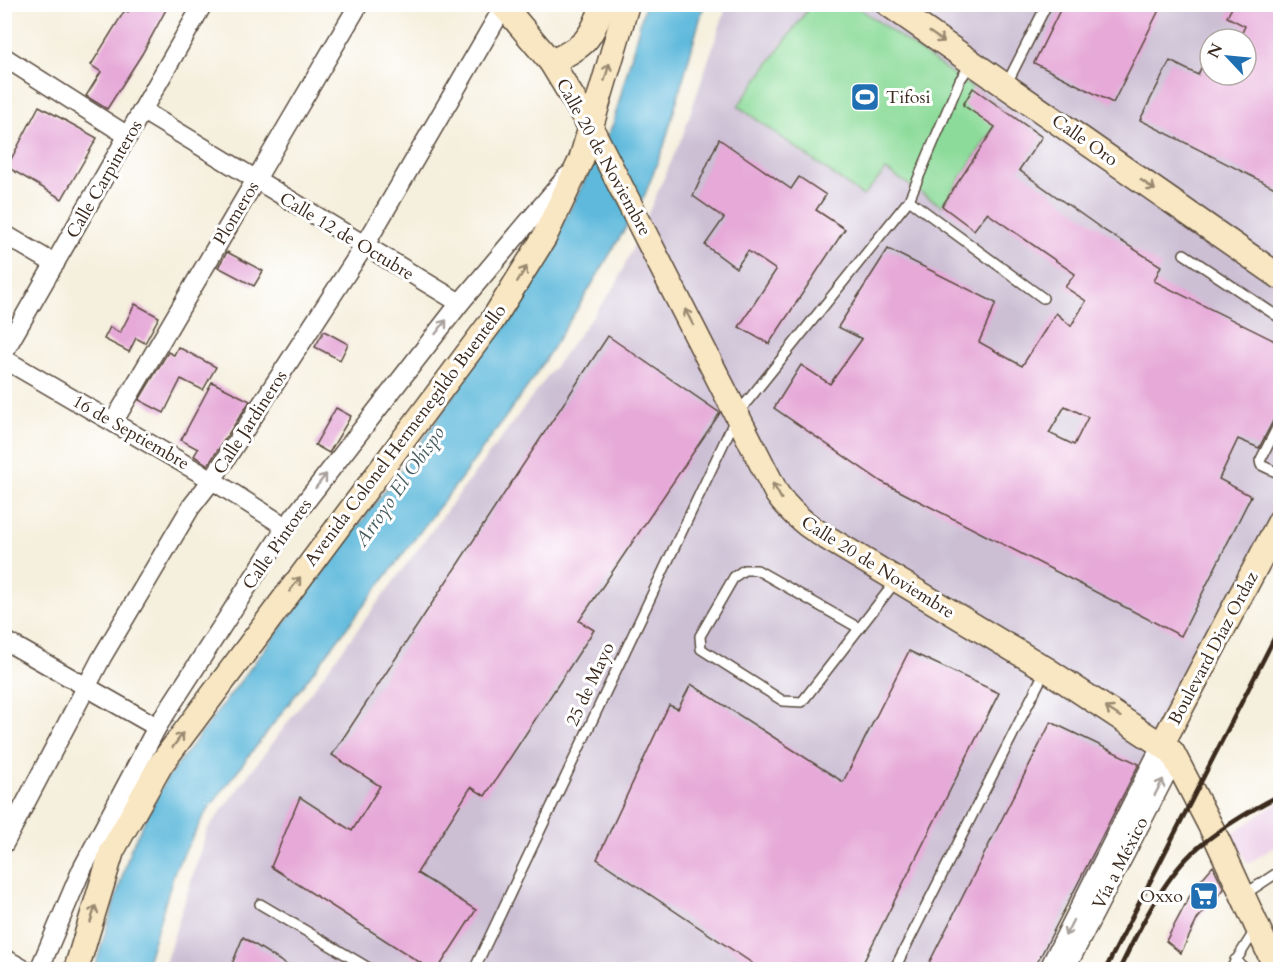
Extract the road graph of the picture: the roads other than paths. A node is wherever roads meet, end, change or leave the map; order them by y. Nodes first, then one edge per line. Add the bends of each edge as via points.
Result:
1 (202, 4) edge
2 (359, 4) edge
3 (603, 4) edge
4 (627, 4) edge
5 (888, 4) edge
6 (1047, 4) edge
7 (503, 5) edge
8 (4, 57) edge
9 (551, 62) junction
10 (973, 62) junction
11 (1006, 85) junction
12 (143, 111) junction
13 (591, 128) junction
14 (128, 136) junction
15 (581, 160) junction
16 (255, 181) junction
17 (909, 200) junction
18 (4, 234) edge
19 (365, 244) junction
20 (1184, 254) dead end
21 (55, 264) junction
22 (1281, 277) edge
23 (1043, 298) dead end
24 (460, 303) junction
25 (1281, 318) edge
26 (4, 352) edge
27 (4, 359) edge
28 (738, 413) junction
29 (114, 421) junction
30 (1281, 422) edge
31 (1281, 474) edge
32 (212, 480) junction
33 (1281, 521) edge
34 (285, 527) junction
35 (897, 580) junction
36 (857, 627) junction
37 (4, 640) edge
38 (1046, 669) junction
39 (87, 689) junction
40 (157, 727) junction
41 (1168, 751) junction
42 (4, 844) edge
43 (1281, 871) edge
44 (1242, 895) junction
45 (261, 904) dead end
46 (1266, 929) edge
47 (4, 958) edge
48 (1235, 960) junction
49 (1281, 961) edge
50 (478, 968) edge
51 (25, 969) edge
52 (39, 969) edge
53 (76, 969) edge
54 (372, 969) edge
55 (894, 969) edge
56 (1048, 969) edge
57 (1065, 969) edge
58 (1230, 969) edge
59 (1247, 969) edge
60 (1277, 969) edge

1 - 12 street, Calle Carpinteros
2 - 16 street, Plomeros
3 - 9 street via 595,28 584,44
13 -> 4 street, Avenida Colonel Hermenegildo Buentello
5 -> 10 street, Calle Oro
6 - 11 lane
7 - 9 street, Calle 20 de Noviembre
7 - 19 street, Calle Jardineros
8 - 14 street
9 - 13 street, Calle 20 de Noviembre
10 - 11 street, Calle Oro
10 - 17 lane, 25 de Mayo via 960,80
11 -> 22 street, Calle Oro
12 - 14 street, Calle Carpinteros
12 - 16 street, Calle 12 de Octubre
13 - 15 street, Avenida Colonel Hermenegildo Buentello
28 -> 13 street, Calle 20 de Noviembre
14 - 21 street, Calle Carpinteros
15 - 24 street, Calle Pintores
53 -> 15 street, Avenida Colonel Hermenegildo Buentello via 112,851 161,764 492,321 543,238
16 - 19 street, Calle 12 de Octubre
16 - 29 street, Plomeros
17 - 23 lane
17 - 28 lane, 25 de Mayo
18 - 21 street
19 - 24 street, Calle 12 de Octubre
19 - 32 street, Calle Jardineros
20 - 25 lane
21 - 26 street, Calle Carpinteros
34 -> 24 street, Calle Pintores
27 - 29 street, 16 de Septiembre
35 -> 28 street, Calle 20 de Noviembre via 801,522 777,494
28 - 50 lane, 25 de Mayo
29 - 32 street, 16 de Septiembre
30 - 31 lane via 1260,461
32 - 34 street, 16 de Septiembre
32 - 39 street, Calle Jardineros via 185,517
33 - 41 street, Boulevard Diaz Ordaz
34 - 40 street, Calle Pintores
35 - 36 lane
35 - 38 street, Calle 20 de Noviembre
36 - 36 lane via 802,702 783,701 701,649 700,636 734,577 744,570 757,570
37 - 39 street
41 -> 38 street, Calle 20 de Noviembre
38 - 55 lane
39 - 40 street
39 - 42 street, Calle Jardineros
40 - 52 street, Calle Pintores via 81,871
41 - 44 street
41 -> 56 street
57 -> 41 street, Vía a México
43 - 44 lane
44 - 46 street
45 - 54 lane
46 - 48 lane
46 - 49 street
46 - 60 street
47 - 51 street
48 - 58 lane
48 - 59 lane

